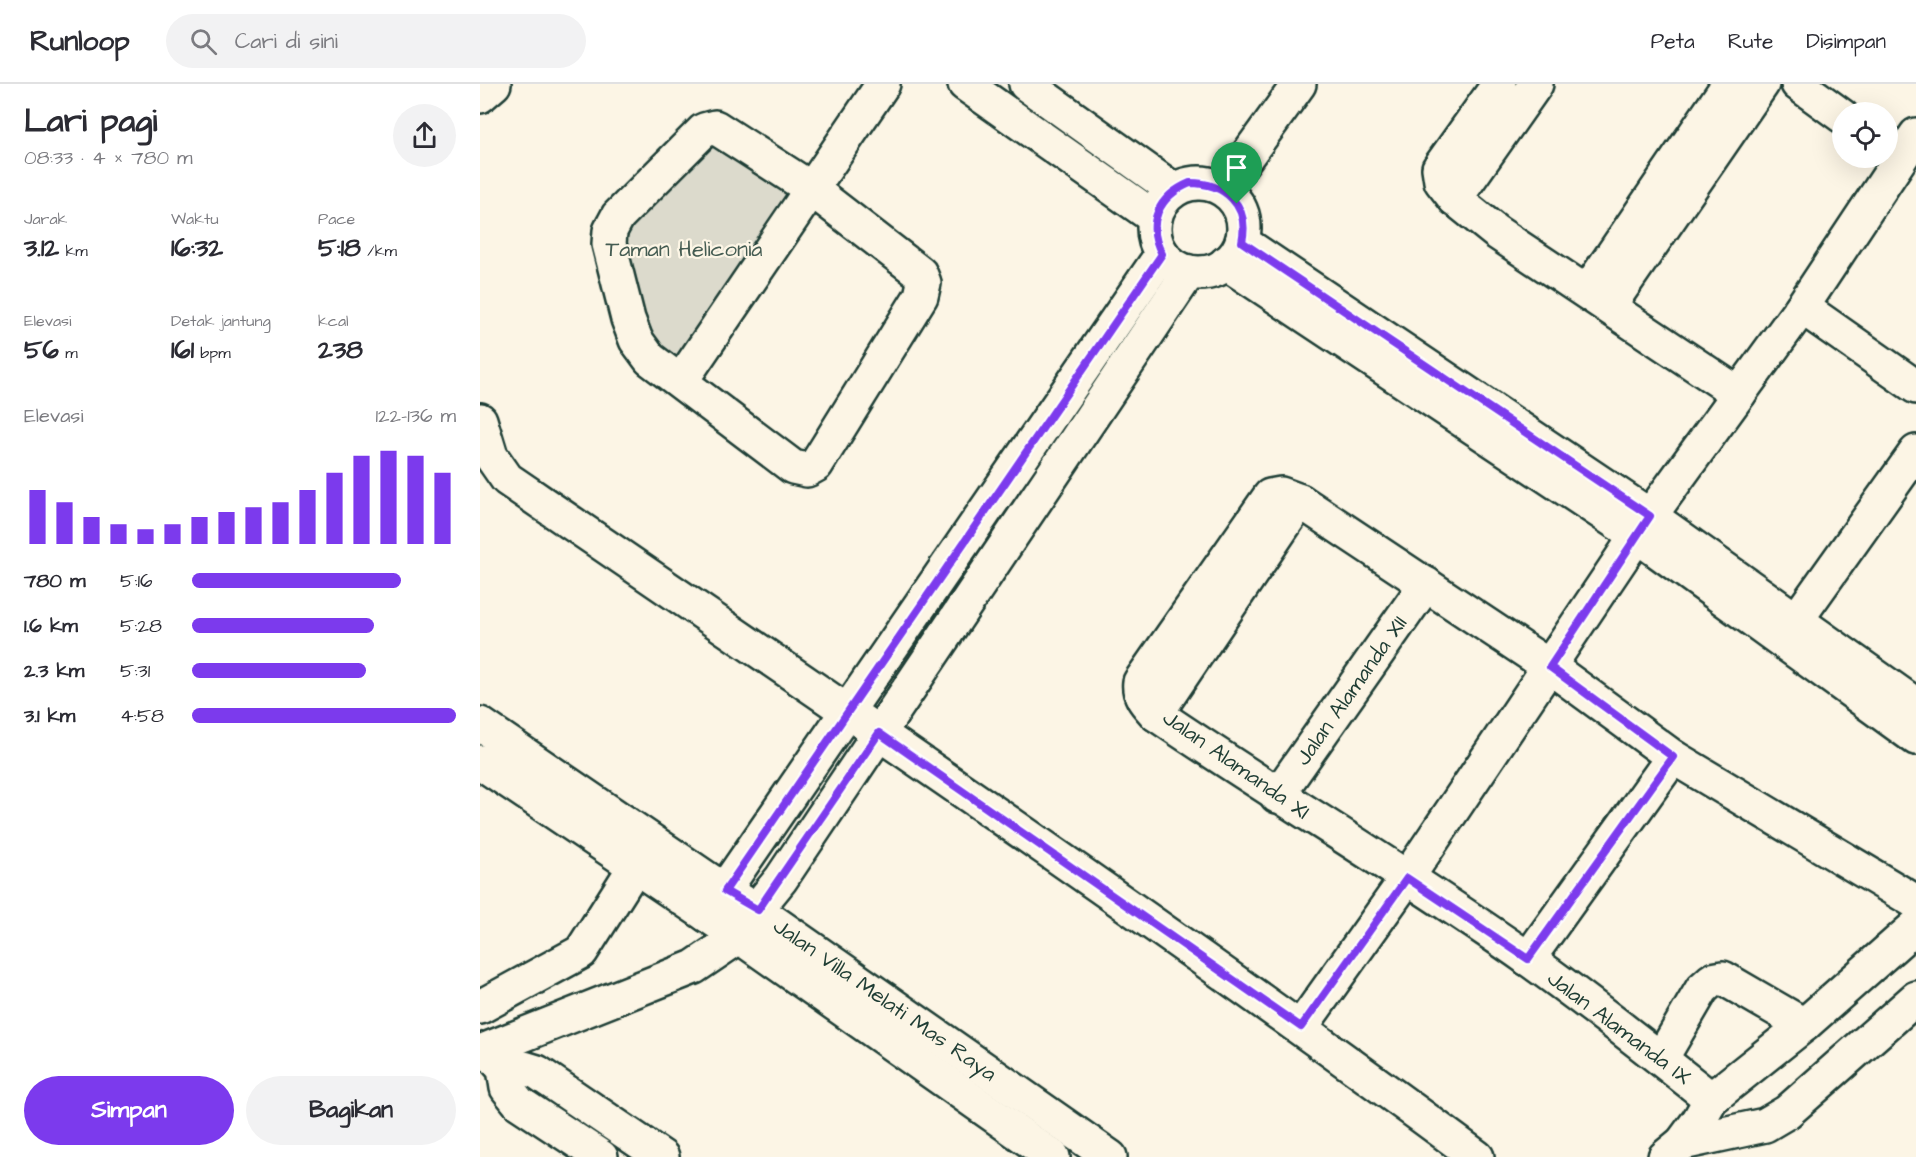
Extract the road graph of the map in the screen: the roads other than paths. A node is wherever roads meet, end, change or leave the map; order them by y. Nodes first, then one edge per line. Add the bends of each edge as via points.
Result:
1 (494, 84) edge
2 (883, 84) edge
3 (965, 84) edge
4 (1026, 84) edge
5 (1299, 84) edge
6 (1499, 84) edge
7 (1536, 84) edge
8 (1729, 84) edge
9 (1762, 84) edge
10 (1798, 84) edge
11 (480, 96) edge
12 (1832, 109) edge
13 (1901, 147) edge
14 (810, 188) junction
15 (1223, 189) junction
16 (1174, 190) junction
17 (1455, 199) junction
18 (1155, 218) junction
19 (1234, 253) junction
20 (1162, 254) junction
21 (1189, 272) junction
22 (1598, 299) junction
23 (1802, 307) junction
24 (681, 381) junction
25 (1916, 387) edge
26 (1739, 394) junction
27 (480, 420) edge
28 (1911, 467) edge
29 (1643, 526) junction
30 (1426, 584) junction
31 (1797, 619) junction
32 (1550, 667) junction
33 (1916, 705) edge
34 (848, 711) junction
35 (480, 724) edge
36 (879, 733) junction
37 (1916, 738) edge
38 (1673, 757) junction
39 (480, 762) edge
40 (1277, 796) junction
41 (643, 854) junction
42 (1407, 878) junction
43 (1916, 902) edge
44 (716, 903) junction
45 (758, 910) junction
46 (1916, 926) edge
47 (737, 935) junction
48 (1528, 959) junction
49 (1916, 998) edge
50 (480, 1007) edge
51 (1804, 1025) junction
52 (1301, 1027) junction
53 (488, 1053) edge
54 (1661, 1059) junction
55 (1711, 1099) junction
56 (1077, 1147) edge
57 (1673, 1150) edge
58 (601, 1157) edge
59 (662, 1157) edge
60 (1053, 1157) edge
61 (1110, 1157) edge
62 (1477, 1157) edge

1 - 11 street
2 - 14 street
3 - 18 street
4 - 16 street
5 - 15 street
6 - 17 street via 1439,168 1441,180
7 - 17 street
8 - 22 street
9 - 22 street
10 - 12 street
13 - 23 street
14 - 24 street
14 - 24 street via 715,127 704,130 618,216 610,231 609,244 636,340 650,359
14 - 24 street via 920,273 924,283 921,296 816,465 807,470 793,467
15 - 16 street via 1207,183 1190,183
15 - 19 street via 1242,213 1244,222
16 - 18 street via 1162,202
17 - 22 street via 1496,232
18 - 20 street via 1155,237
19 - 21 street via 1209,272
19 - 29 street
20 - 21 street via 1174,266
20 - 34 street
21 - 36 street
22 - 26 street
23 - 25 street
23 - 26 street
26 - 29 street
27 - 34 street via 491,456 507,479
28 - 31 street
29 - 31 street
29 - 32 street
29 - 37 street
30 - 32 street
30 - 40 street, Jalan Alamanda XII
30 - 40 street, Jalan Alamanda XI via 1300,501 1281,494 1270,496 1140,682 1139,690 1156,714
31 - 33 street
32 - 38 street
32 - 42 street
34 - 36 street
34 - 44 street
35 - 41 street, Jalan Villa Melati Mas Raya
36 - 45 street
36 - 52 street
38 - 43 street
38 - 48 street
39 - 41 street, Jalan Villa Melati Mas Raya
40 - 42 street, Jalan Alamanda XI
41 - 44 street, Jalan Villa Melati Mas Raya
41 - 50 street via 581,952
42 - 48 street, Jalan Alamanda IX
42 - 52 street
44 - 45 street, Jalan Villa Melati Mas Raya
44 - 47 street, Jalan Villa Melati Mas Raya
45 - 47 street
45 - 56 street, Jalan Villa Melati Mas Raya
46 - 51 street
47 - 53 street via 694,967
47 - 60 street, Jalan Villa Melati Mas Raya
48 - 54 street, Jalan Alamanda IX
49 - 57 street via 1787,1112 1765,1125
51 - 54 street via 1723,978 1712,980 1702,989
51 - 55 street
52 - 62 street
53 - 58 street via 519,1102
53 - 59 street via 537,1072
54 - 55 street, Jalan Alamanda IX
55 - 57 street via 1700,1120
56 - 61 street, Jalan Villa Melati Mas Raya

